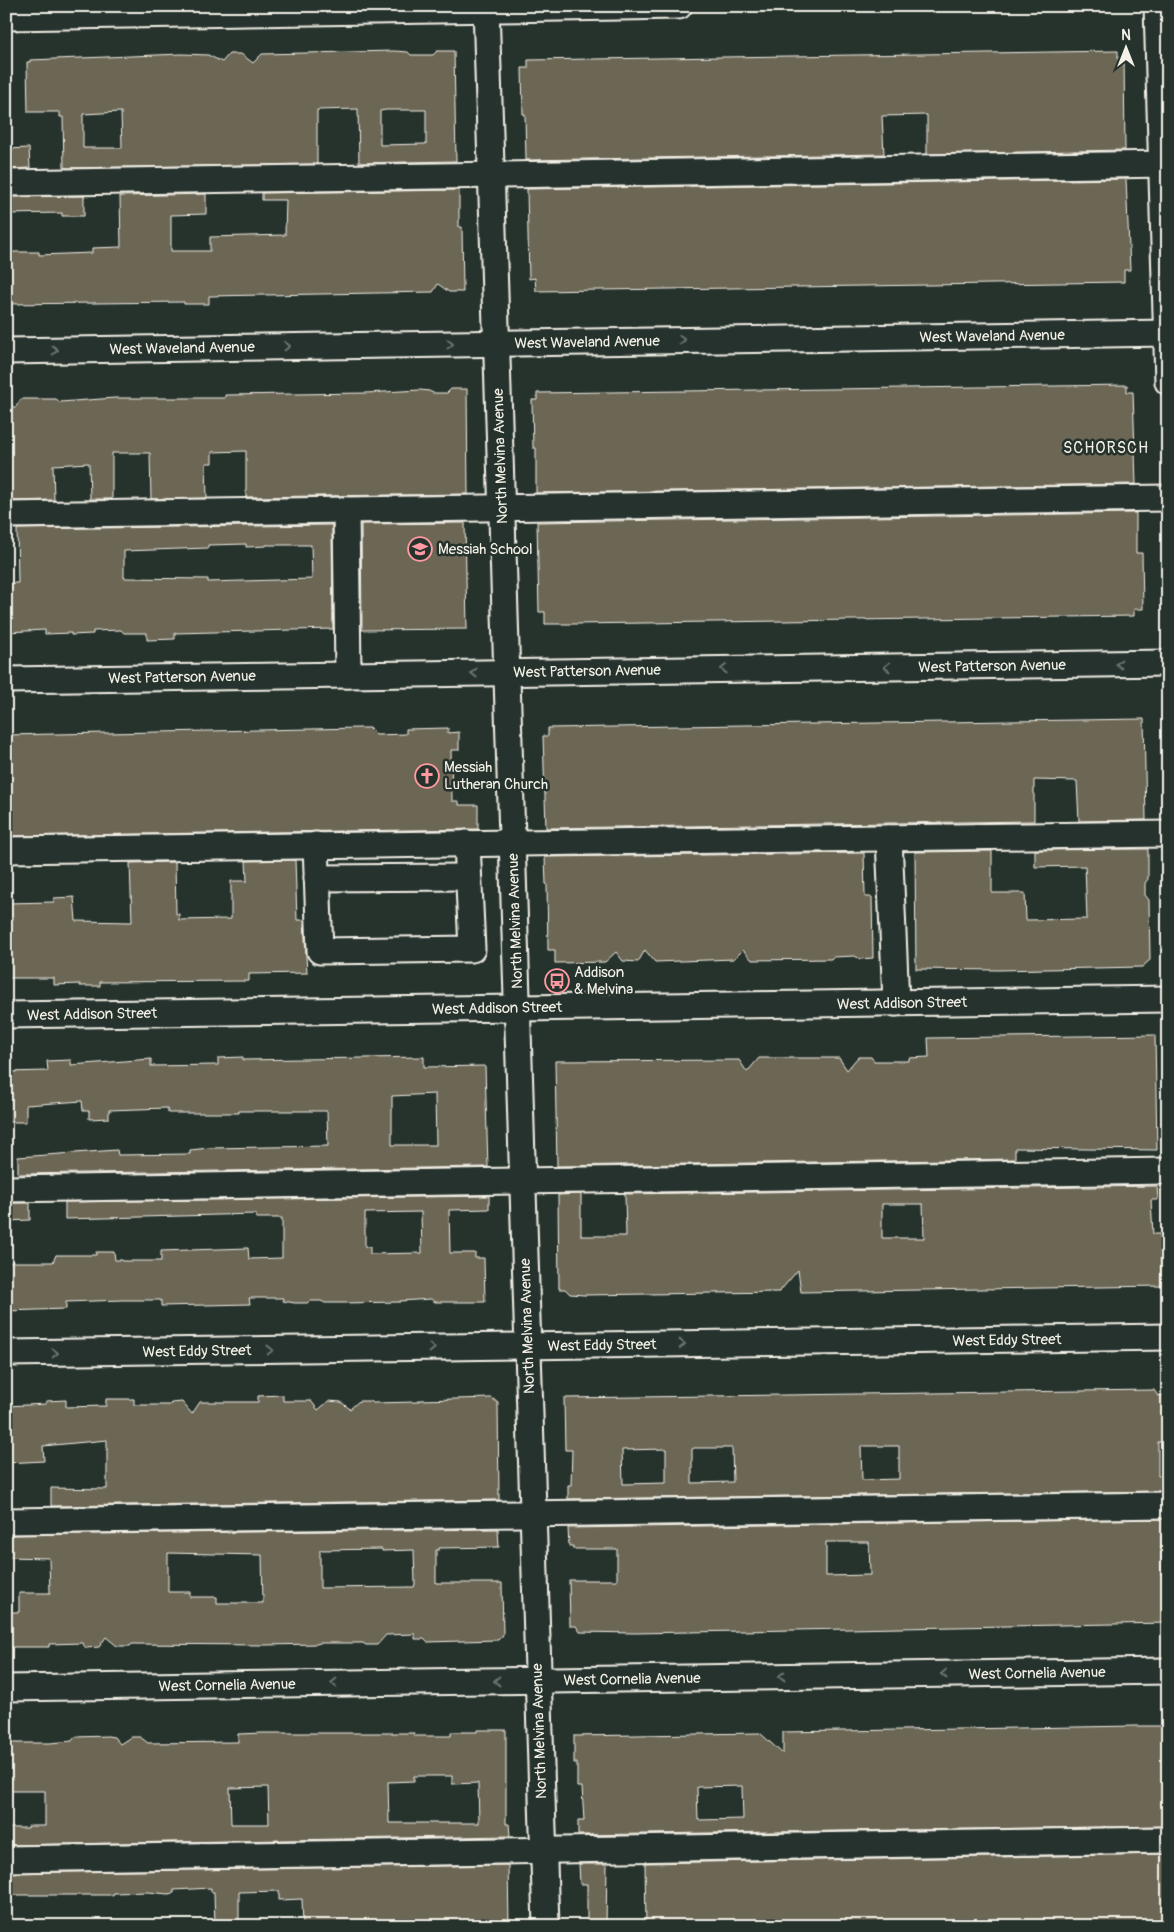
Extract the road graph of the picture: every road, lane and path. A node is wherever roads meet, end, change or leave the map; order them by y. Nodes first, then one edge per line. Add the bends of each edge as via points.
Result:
1 (679, 6) edge
2 (1157, 6) edge
3 (486, 8) edge
4 (6, 17) edge
5 (1165, 164) edge
6 (491, 175) junction
7 (6, 183) edge
8 (1167, 333) edge
9 (496, 343) junction
10 (6, 351) edge
11 (1168, 382) edge
12 (1168, 498) edge
13 (502, 507) junction
14 (346, 510) junction
15 (6, 515) edge
16 (1168, 663) edge
17 (507, 672) junction
18 (348, 675) junction
19 (6, 680) edge
20 (1168, 834) edge
21 (889, 838) junction
22 (467, 843) junction
23 (512, 843) junction
24 (316, 845) junction
25 (6, 850) edge
26 (468, 877) junction
27 (317, 878) junction
28 (1168, 1000) edge
29 (896, 1003) junction
30 (517, 1008) junction
31 (6, 1015) edge
32 (1168, 1170) edge
33 (523, 1180) junction
34 (6, 1189) edge
35 (1168, 1337) edge
36 (528, 1346) junction
37 (6, 1353) edge
38 (1168, 1505) edge
39 (533, 1514) junction
40 (6, 1521) edge
41 (1168, 1671) edge
42 (538, 1680) junction
43 (6, 1688) edge
44 (1168, 1840) edge
45 (543, 1850) junction
46 (6, 1859) edge
47 (546, 1926) edge

1 - 3 street
2 - 5 street
3 - 4 street
3 - 6 street, North Melvina Avenue
5 - 6 street
5 - 8 street
6 - 7 street
6 - 9 street, North Melvina Avenue
9 -> 8 street, West Waveland Avenue
8 - 11 street
10 -> 9 street, West Waveland Avenue
9 - 13 street, North Melvina Avenue
12 - 13 street
13 - 14 street
13 - 17 street, North Melvina Avenue
14 - 15 street
14 - 18 street
16 -> 17 street, West Patterson Avenue
17 -> 18 street, West Patterson Avenue
17 - 23 street, North Melvina Avenue
18 - 19 street, West Patterson Avenue
20 - 21 street
21 - 23 street
21 - 29 street
22 - 23 street
22 - 24 street
22 - 26 street
23 - 30 street, North Melvina Avenue
24 - 25 street
24 - 27 street
26 - 27 street
26 - 27 street via 472,949 320,952
28 - 29 street, West Addison Street
29 - 30 street, West Addison Street
30 - 31 street, West Addison Street
30 - 33 street, North Melvina Avenue
32 - 33 street
33 - 34 street
33 - 36 street, North Melvina Avenue
36 -> 35 street, West Eddy Street
37 -> 36 street, West Eddy Street
36 - 39 street, North Melvina Avenue
38 - 39 street
39 - 40 street
39 - 42 street, North Melvina Avenue
41 -> 42 street, West Cornelia Avenue
42 -> 43 street, West Cornelia Avenue
42 - 45 street, North Melvina Avenue
44 - 45 street
45 - 46 street
45 - 47 street, North Melvina Avenue

